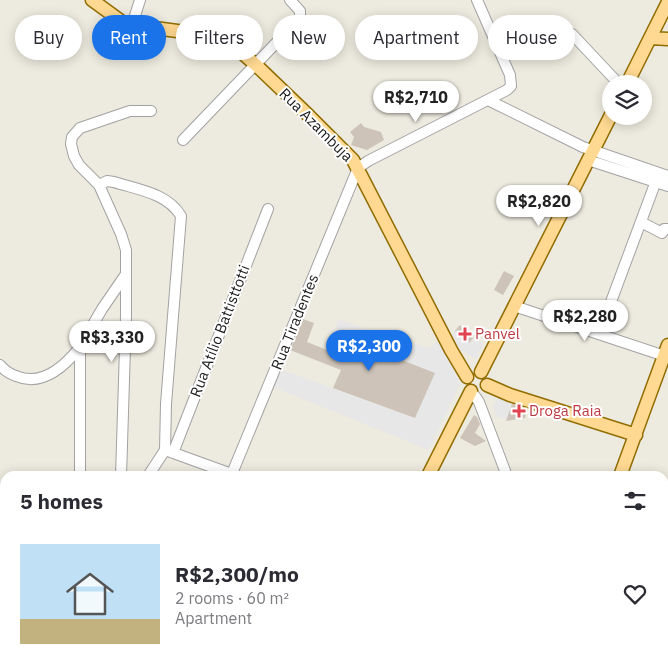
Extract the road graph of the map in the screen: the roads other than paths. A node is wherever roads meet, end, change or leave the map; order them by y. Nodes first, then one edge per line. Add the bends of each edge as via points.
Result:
1 (92, 0) edge
2 (140, 0) edge
3 (290, 0) edge
4 (477, 0) edge
5 (668, 2) edge
6 (112, 15) edge
7 (135, 15) edge
8 (663, 26) edge
9 (166, 30) edge
10 (575, 37) edge
11 (650, 38) junction
12 (668, 39) edge
13 (256, 65) junction
14 (611, 75) edge
15 (632, 75) edge
16 (488, 100) junction
17 (151, 111) dead end
18 (606, 125) edge
19 (183, 140) dead end
20 (591, 155) junction
21 (358, 168) junction
22 (661, 177) edge
23 (99, 185) junction
24 (668, 186) edge
25 (268, 209) dead end
26 (641, 222) junction
27 (668, 229) edge
28 (126, 274) junction
29 (514, 306) junction
30 (599, 334) junction
31 (80, 347) junction
32 (667, 352) edge
33 (0, 365) edge
34 (481, 372) junction
35 (467, 378) junction
36 (477, 391) junction
37 (636, 435) junction
38 (169, 451) junction
39 (80, 471) edge
40 (121, 471) edge
41 (152, 471) edge
42 (223, 471) edge
43 (236, 471) edge
44 (431, 471) edge
45 (505, 471) edge
46 (622, 471) edge

1 - 6 main road, Rua Azambuja
2 - 7 street
3 - 13 street via 300,11 300,18
4 - 16 street via 512,81 507,90
5 - 8 main road
8 - 11 main road
9 - 13 main road, Rua Azambuja via 216,37 232,44
10 - 14 street
11 - 12 main road
11 - 15 main road
13 - 19 street
13 - 21 main road, Rua Azambuja
16 - 20 street
16 - 21 street
17 - 23 street via 130,111 80,128 72,137 74,156
18 - 20 main road
20 - 22 street
20 - 29 main road
21 - 35 main road, Rua Azambuja
21 - 43 street, Rua Tiradentes
22 - 24 street
22 - 26 street
23 - 28 street via 126,250
23 - 38 street via 114,182 158,196 171,203 181,216 166,404
25 - 38 street, Rua Atílio Battisttotti
26 - 27 street via 662,233
26 - 30 street
28 - 31 street
28 - 40 street
29 - 30 street
29 - 34 main road
30 - 32 street
31 - 33 street via 60,368 36,380 22,379
31 - 39 street
32 - 37 main road
34 - 35 main road via 473,372
34 - 36 main road via 487,377
35 - 36 main road, Rua Azambuja via 466,384
36 - 37 main road via 510,395
36 - 44 main road
36 - 45 street via 476,396
37 - 46 main road
38 - 41 street, Rua Atílio Battisttotti
38 - 42 street

